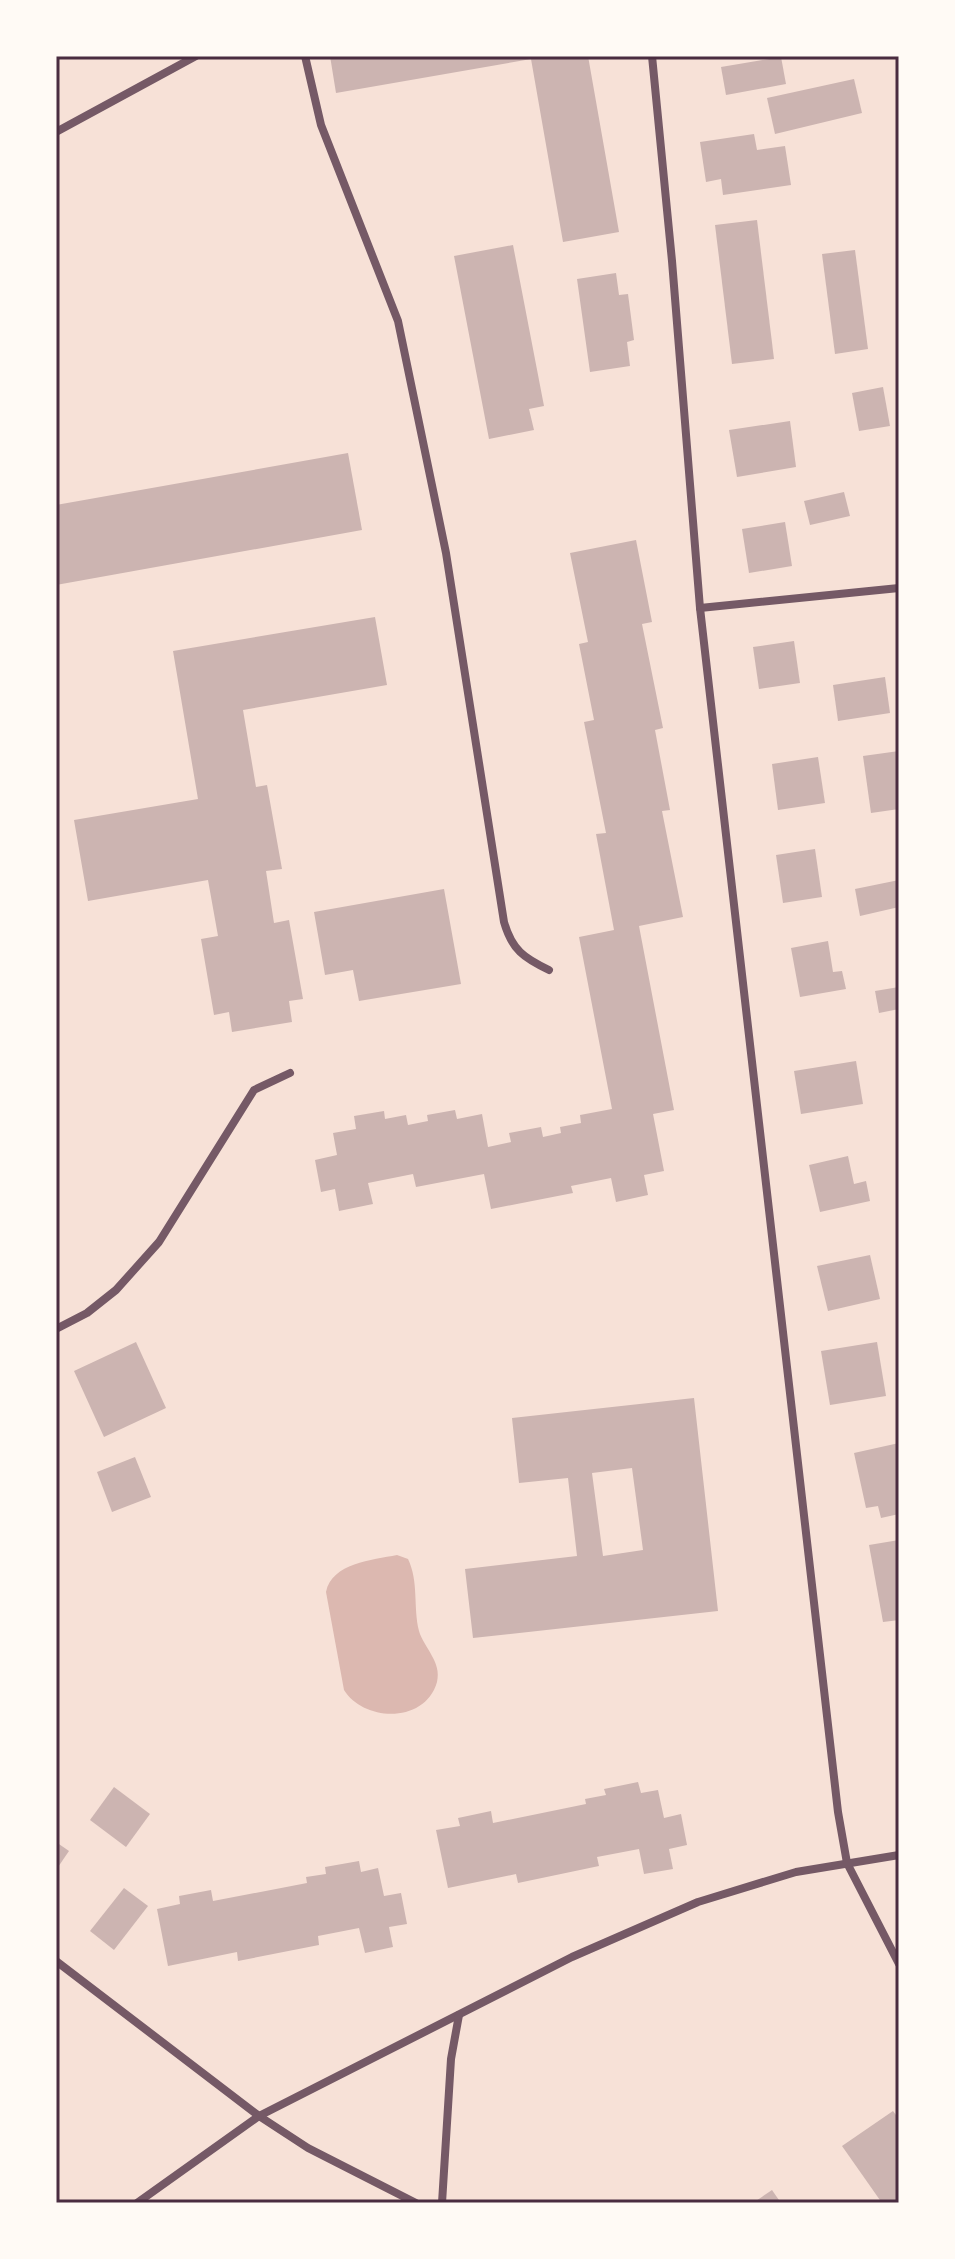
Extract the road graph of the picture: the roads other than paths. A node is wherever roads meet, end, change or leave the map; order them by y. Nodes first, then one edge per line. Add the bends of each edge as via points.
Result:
1 (196, 56) edge
2 (305, 56) edge
3 (652, 56) edge
4 (56, 132) edge
5 (899, 588) edge
6 (700, 608) junction
7 (549, 970) dead end
8 (290, 1073) dead end
9 (56, 1329) edge
10 (899, 1855) edge
11 (847, 1863) junction
12 (56, 1961) edge
13 (899, 1964) edge
14 (459, 2015) junction
15 (259, 2116) junction
16 (137, 2203) edge
17 (416, 2203) edge
18 (442, 2203) edge

1 - 4 street
2 - 7 street via 321,125 398,321 446,553 504,922 511,945 525,959
3 - 6 street
5 - 6 street
6 - 11 street via 815,1632
8 - 9 street via 254,1090 159,1242 116,1290
10 - 11 street
11 - 13 street
11 - 14 street via 796,1872 698,1902 572,1957
12 - 15 street
14 - 15 street
14 - 18 street via 451,2059
15 - 16 street
15 - 17 street via 308,2148

